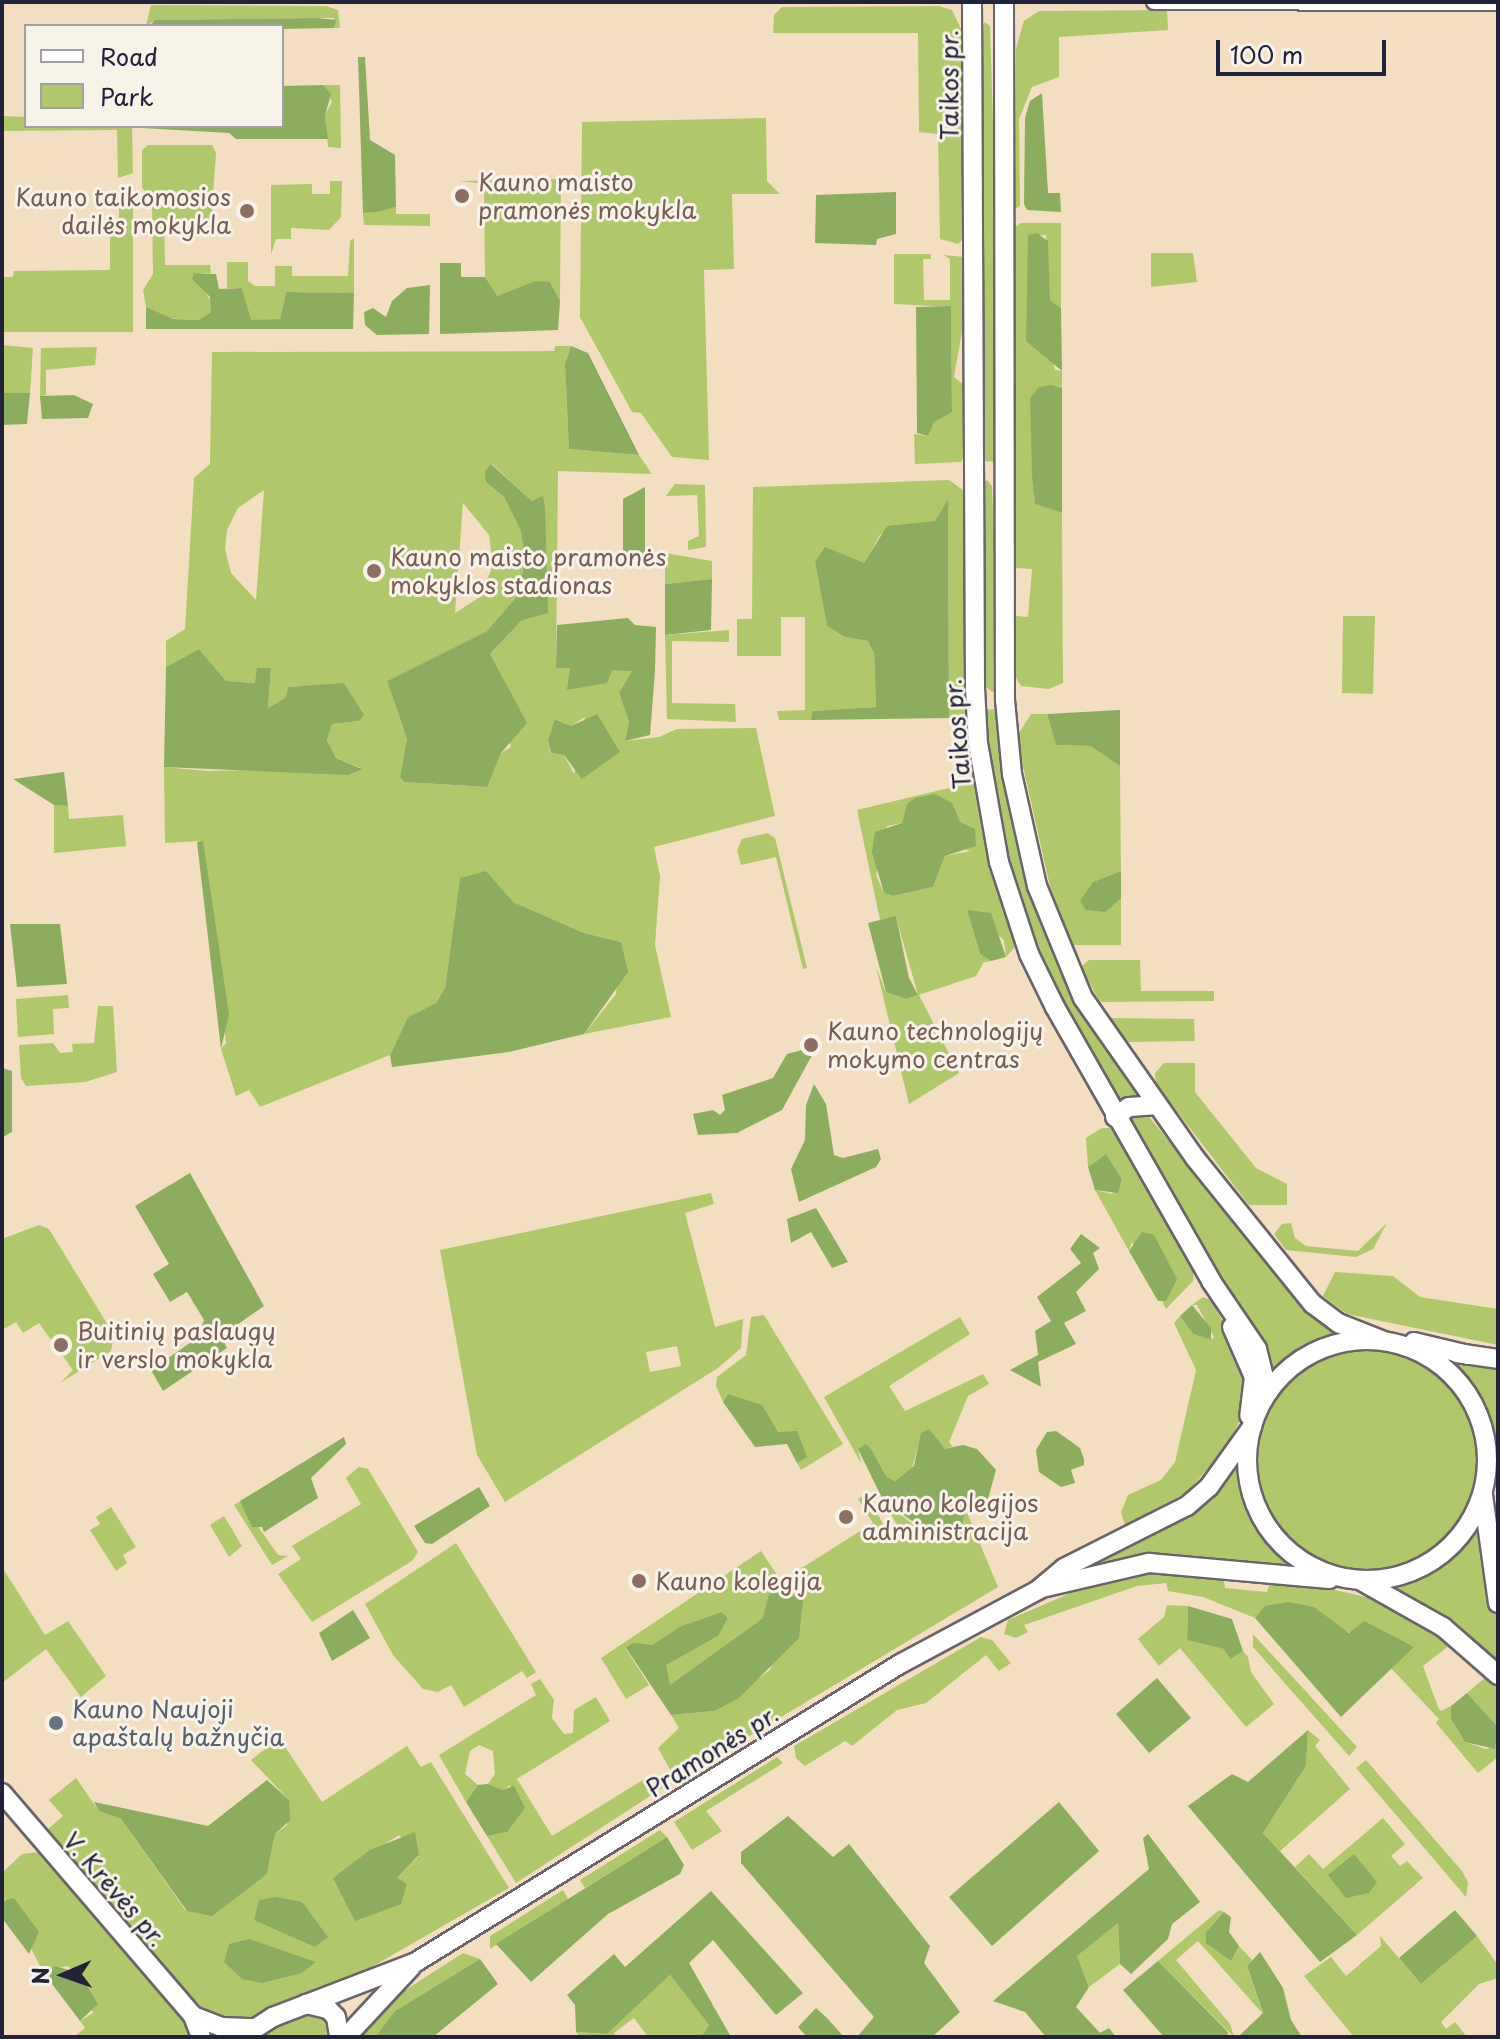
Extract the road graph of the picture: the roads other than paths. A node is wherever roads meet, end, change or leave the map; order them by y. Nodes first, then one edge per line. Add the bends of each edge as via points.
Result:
1 (972, 2) edge
2 (1004, 2) edge
3 (1154, 2) edge
4 (1498, 3) edge
5 (974, 473) junction
6 (1004, 487) junction
7 (975, 688) junction
8 (1005, 700) junction
9 (1155, 1105) junction
10 (1115, 1117) junction
11 (1211, 1281) junction
12 (1338, 1323) junction
13 (1384, 1341) junction
14 (1403, 1346) junction
15 (1468, 1355) junction
16 (1498, 1359) edge
17 (1268, 1393) junction
18 (1252, 1427) junction
19 (1232, 1454) junction
20 (1498, 1461) edge
21 (1483, 1489) junction
22 (1354, 1580) junction
23 (1038, 1590) junction
24 (1498, 1603) edge
25 (1498, 1675) edge
26 (2, 1793) edge
27 (416, 1962) junction
28 (306, 2004) junction
29 (193, 2016) junction
30 (249, 2032) edge
31 (201, 2037) edge
32 (339, 2037) edge
33 (346, 2037) edge

1 - 5 main road, Taikos pr.
2 - 6 main road
3 - 4 street
5 - 6 main road via 987,473
5 - 7 main road, Taikos pr.
6 - 8 main road
7 - 8 main road via 993,700
7 - 10 main road, Taikos pr. via 989,813 1017,922 1055,1007
8 - 9 main road via 1021,819 1056,940 1100,1026
9 - 10 main road via 1129,1107
9 - 12 main road via 1307,1298
10 - 11 main road, Taikos pr.
11 - 17 main road, Taikos pr. via 1257,1349
11 - 19 main road via 1254,1377 1254,1402
12 - 13 main road
12 - 15 main road
13 - 14 main road
13 - 17 main road via 1325,1347 1289,1369
14 - 15 main road
14 - 21 main road via 1442,1366 1471,1400 1485,1442
15 - 16 main road
17 - 18 main road
18 - 19 main road, Pramonės pr.
18 - 22 main road via 1248,1475 1264,1521 1296,1557
19 - 23 main road, Pramonės pr. via 1187,1506 1074,1562
20 - 21 main road
21 - 22 main road via 1465,1529 1437,1558 1400,1576
21 - 24 main road
22 - 23 main road, Pramonės pr. via 1149,1563
22 - 25 main road via 1443,1627
23 - 27 main road, Pramonės pr. via 900,1664
26 - 29 main road, V. Krėvės pr.
27 - 28 main road, Pramonės pr.
27 - 33 main road, Pramonės pr.
28 - 30 main road, Pramonės pr.
28 - 32 main road via 328,2009 336,2017
29 - 30 main road
29 - 31 main road, V. Krėvės pr.

